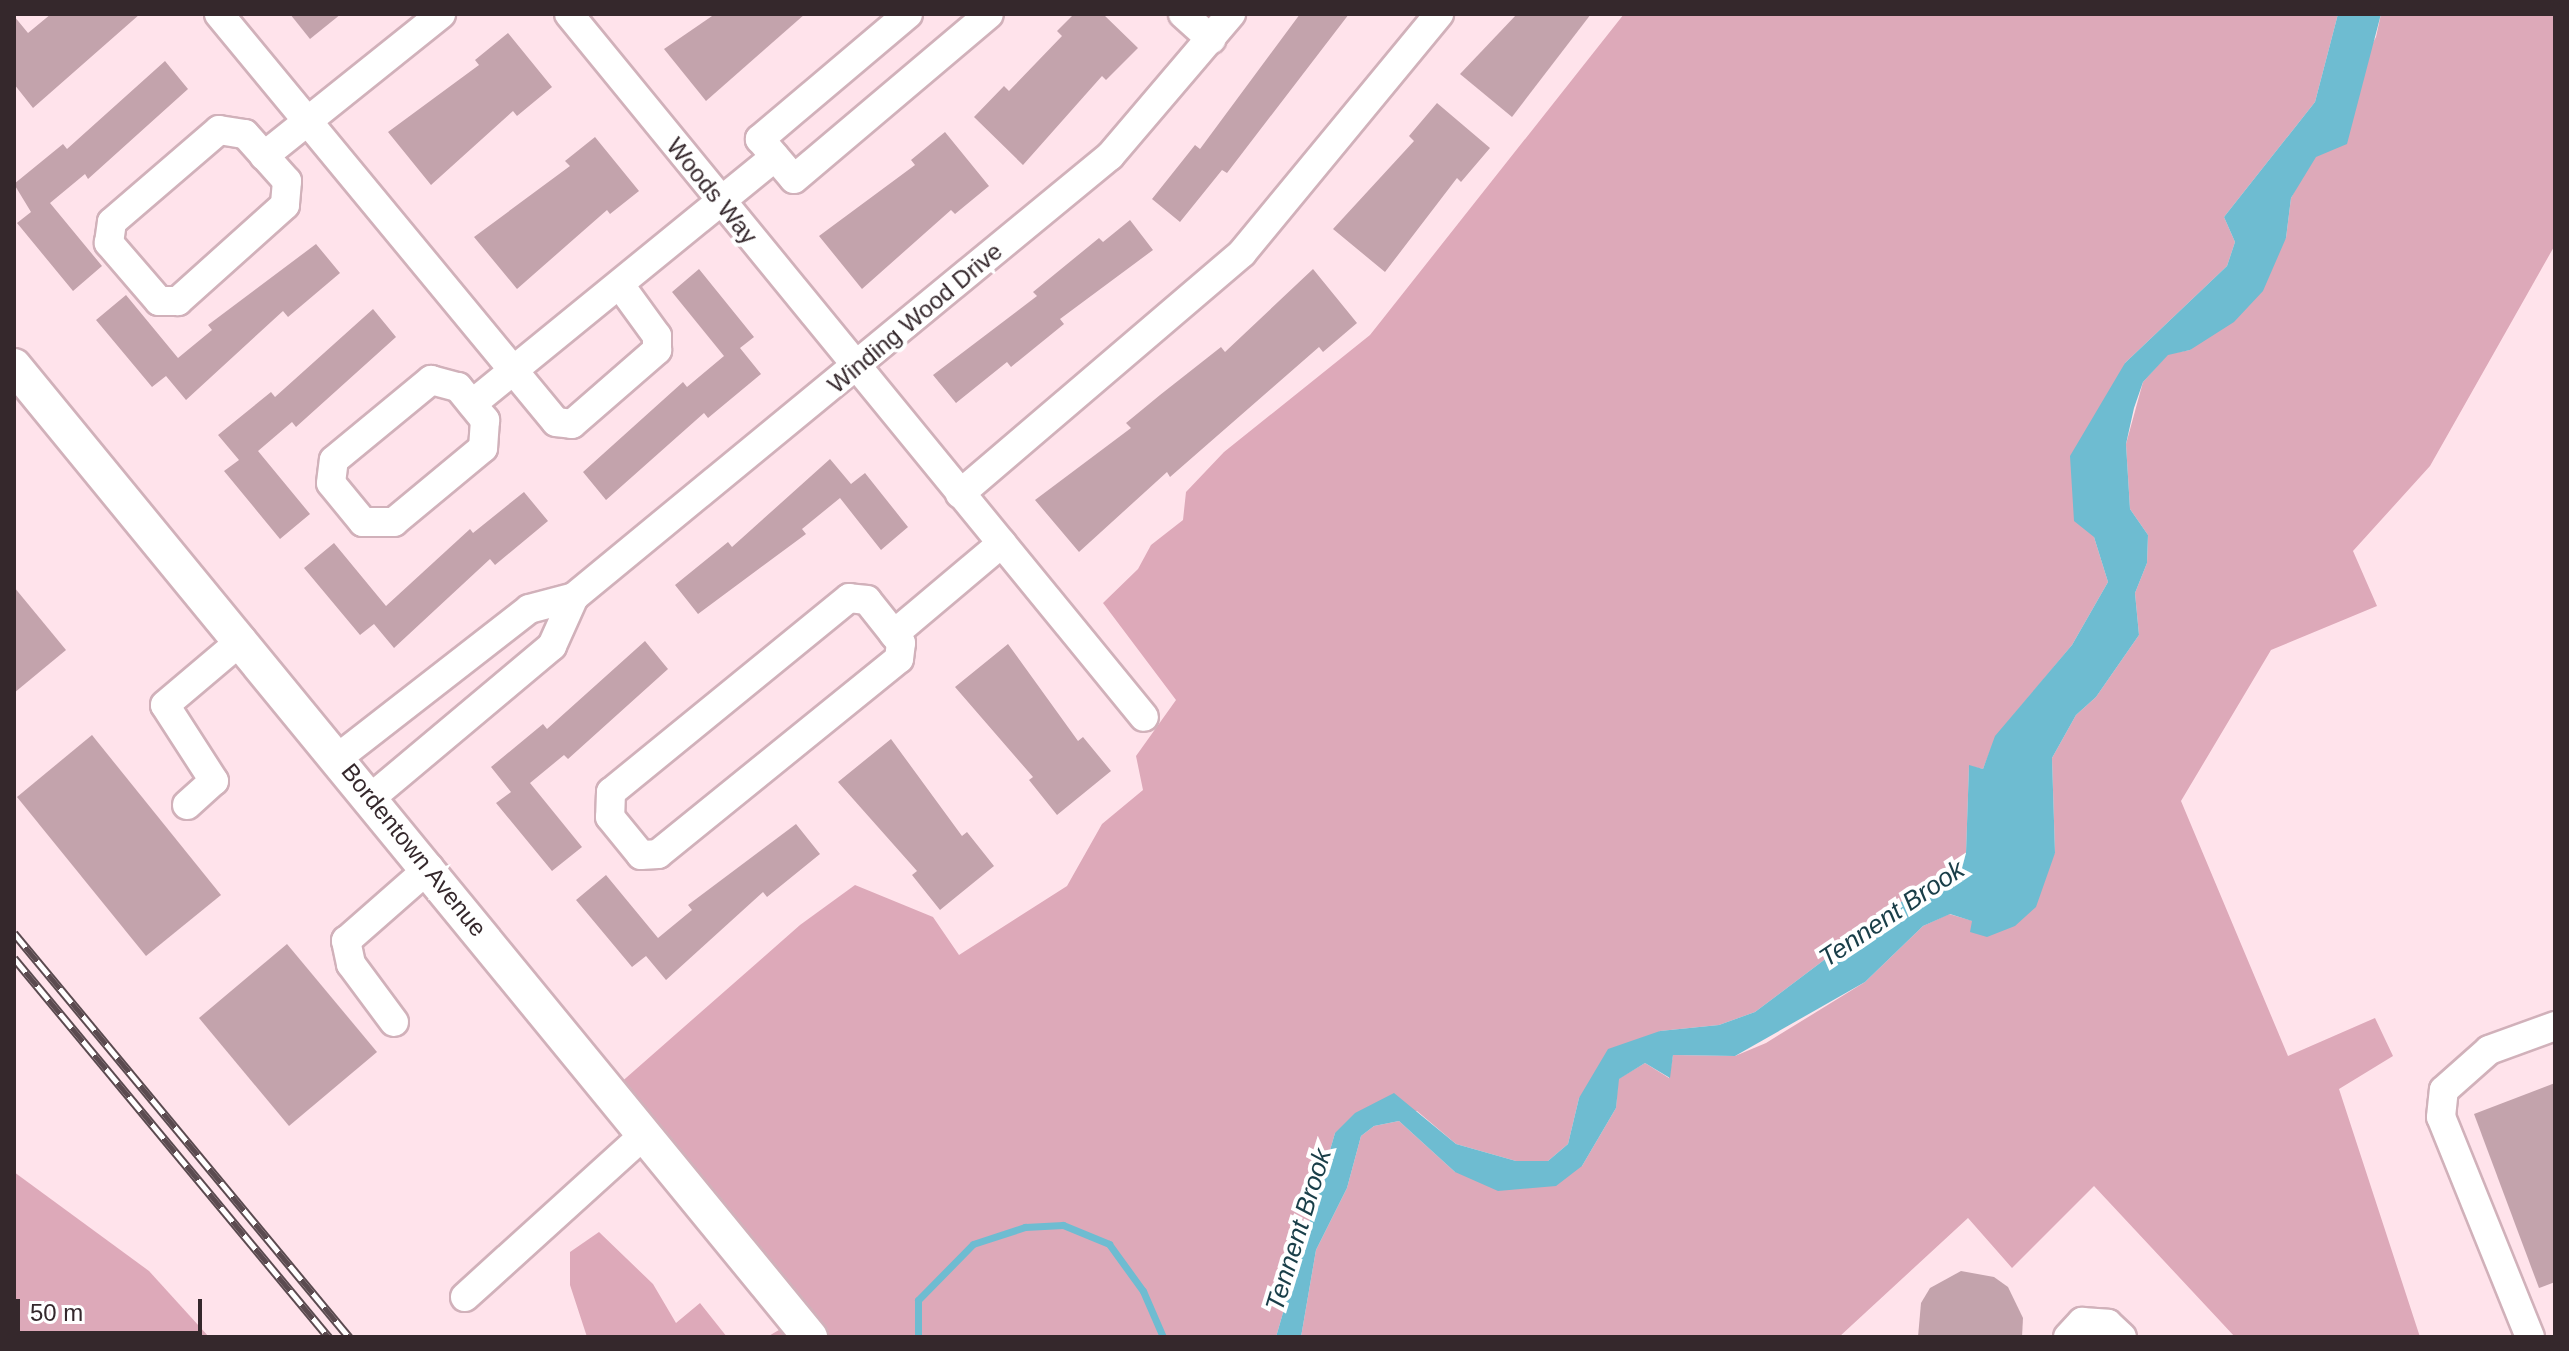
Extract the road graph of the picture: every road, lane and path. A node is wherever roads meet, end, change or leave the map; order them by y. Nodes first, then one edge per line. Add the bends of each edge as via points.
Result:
1 (219, 14) edge
2 (441, 14) edge
3 (569, 14) edge
4 (908, 14) edge
5 (989, 14) edge
6 (1183, 14) edge
7 (1231, 14) edge
8 (1439, 14) edge
9 (1211, 39) junction
10 (309, 120) junction
11 (264, 156) junction
12 (775, 157) junction
13 (721, 201) junction
14 (620, 285) junction
15 (14, 366) edge
16 (853, 369) junction
17 (512, 372) junction
18 (472, 404) junction
19 (960, 494) junction
20 (1002, 543) junction
21 (574, 597) junction
22 (894, 634) junction
23 (242, 640) junction
24 (1144, 717) dead end
25 (339, 757) junction
26 (372, 797) junction
27 (187, 805) dead end
28 (429, 868) junction
29 (394, 1022) dead end
30 (2555, 1026) edge
31 (645, 1134) junction
32 (465, 1297) dead end
33 (810, 1337) edge
34 (2068, 1337) edge
35 (2122, 1337) edge
36 (2530, 1337) edge

1 - 10 street
2 - 10 street
3 - 13 street, Woods Way
4 - 12 street via 760,139
5 - 12 street via 794,179
6 - 9 street
7 - 9 street, Winding Wood Drive
8 - 19 street via 1242,253
9 - 16 street, Winding Wood Drive via 1110,156
10 - 11 street
10 - 17 street
11 - 11 street via 245,134 219,130 112,222 109,243 159,301 178,301 285,205 287,181
12 - 13 street
13 - 14 street
13 - 16 street, Woods Way
14 - 17 street
14 - 17 street via 657,336 657,350 572,424 544,412
15 - 23 main road, Bordentown Avenue
16 - 19 street, Woods Way
16 - 21 street, Winding Wood Drive
17 - 18 street
18 - 18 street via 458,387 431,380 334,460 331,483 363,522 394,522 483,448 485,420
19 - 20 street, Woods Way
20 - 22 street
20 - 24 street, Woods Way
21 - 25 street, Winding Wood Drive via 529,609
21 - 26 street, Winding Wood Drive via 552,646
22 - 22 street via 901,643 899,659 658,854 641,855 610,817 611,792 849,598 867,600
23 - 25 main road, Bordentown Avenue
23 - 27 street via 165,705 214,781
25 - 26 main road, Bordentown Avenue
26 - 28 main road, Bordentown Avenue
28 - 29 street via 346,941 351,964
28 - 31 main road, Bordentown Avenue
30 - 36 street via 2489,1050 2444,1090 2441,1117
31 - 32 street
31 - 33 main road, Bordentown Avenue
34 - 35 street via 2082,1322 2108,1324

